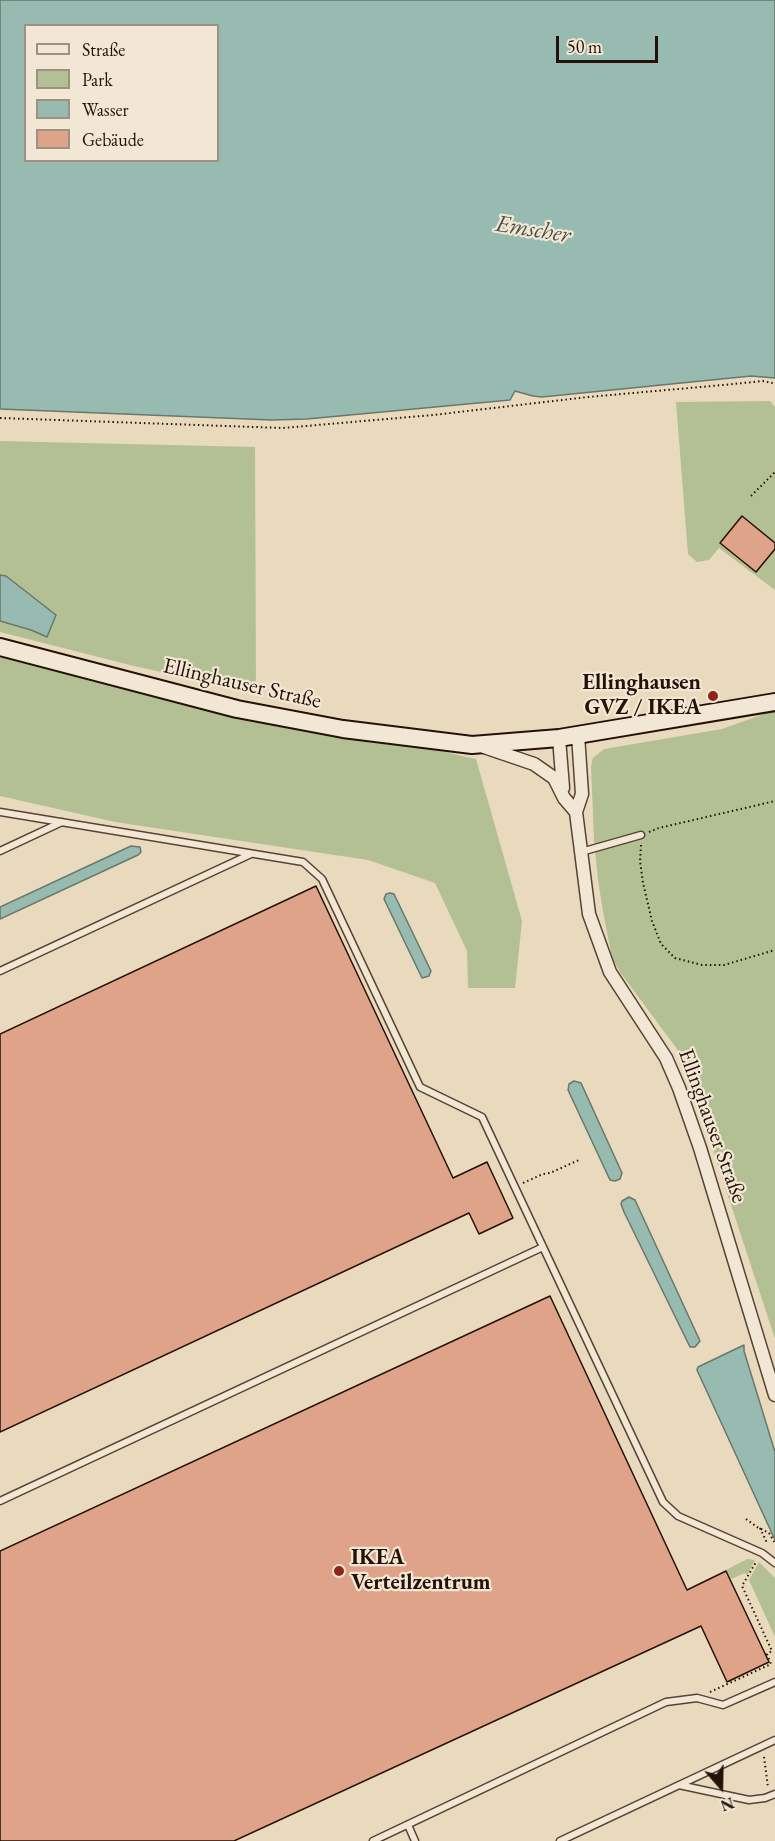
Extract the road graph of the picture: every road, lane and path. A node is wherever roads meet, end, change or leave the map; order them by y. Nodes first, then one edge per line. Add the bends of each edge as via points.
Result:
1 (775, 385) edge
2 (0, 418) edge
3 (775, 472) edge
4 (751, 496) dead end
5 (0, 647) edge
6 (775, 702) edge
7 (578, 735) junction
8 (559, 738) junction
9 (478, 745) junction
10 (563, 794) junction
11 (775, 801) edge
12 (0, 812) edge
13 (576, 812) junction
14 (63, 822) junction
15 (641, 835) junction
16 (0, 851) edge
17 (580, 852) junction
18 (251, 854) junction
19 (775, 950) edge
20 (0, 971) edge
21 (579, 1160) dead end
22 (523, 1183) dead end
23 (543, 1247) junction
24 (775, 1395) edge
25 (0, 1501) edge
26 (746, 1519) dead end
27 (760, 1528) junction
28 (767, 1543) dead end
29 (775, 1543) edge
30 (757, 1561) dead end
31 (775, 1563) edge
32 (768, 1665) junction
33 (771, 1672) dead end
34 (775, 1682) edge
35 (697, 1698) junction
36 (775, 1740) edge
37 (769, 1755) dead end
38 (679, 1785) junction
39 (769, 1788) dead end
40 (775, 1794) edge
41 (408, 1825) junction
42 (373, 1841) edge
43 (416, 1841) edge
44 (560, 1841) edge

1 - 2 path via 763,381 283,428
3 - 4 path
5 - 9 main road, Ellinghauser Straße via 237,709 343,729
6 - 7 main road, Ellinghauser Straße
7 - 8 main road, Ellinghauser Straße
7 - 13 street, Ellinghauser Straße via 582,794
8 - 9 main road, Ellinghauser Straße
8 - 10 street
9 - 10 street, Ellinghauser Straße via 534,764 554,778
10 - 13 street, Ellinghauser Straße
11 - 15 path
12 - 14 lane
13 - 17 street, Ellinghauser Straße
14 - 16 lane
14 - 18 lane
15 - 17 lane
15 - 19 path via 640,861 652,921 661,944 675,958 702,965 724,965
17 - 24 street, Ellinghauser Straße via 590,914 610,972 666,1058 679,1088
18 - 20 lane
18 - 23 lane via 303,862 322,879 420,1087 482,1117
21 - 22 path
23 - 25 lane
23 - 31 lane via 663,1502 678,1515 762,1553
26 - 27 path
27 - 28 path
27 - 29 path
30 - 32 path via 742,1586 772,1651 767,1654 771,1664
32 - 33 path
32 - 35 path
34 - 35 lane via 723,1705
35 - 41 lane via 666,1702
36 - 38 lane
37 - 39 path via 764,1758
38 - 40 lane via 749,1800
38 - 44 lane
41 - 42 lane
41 - 43 lane

